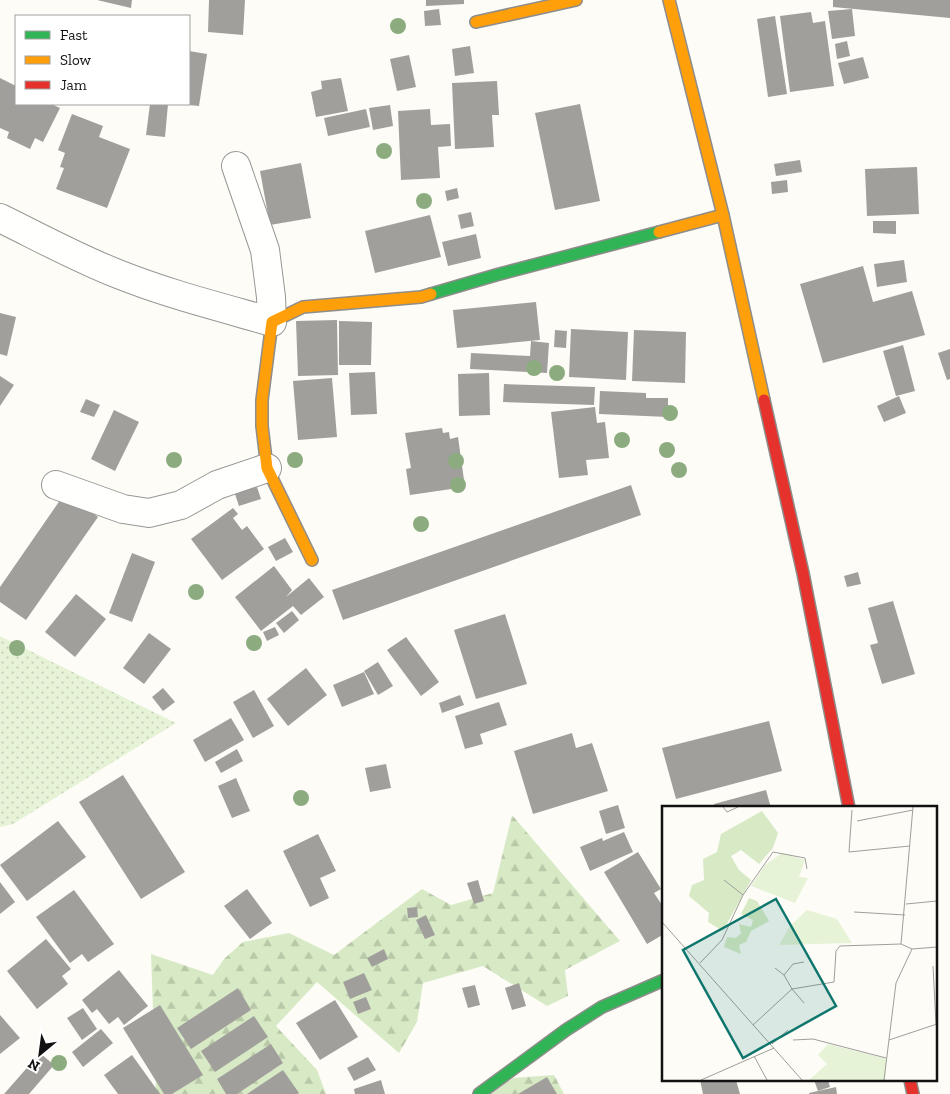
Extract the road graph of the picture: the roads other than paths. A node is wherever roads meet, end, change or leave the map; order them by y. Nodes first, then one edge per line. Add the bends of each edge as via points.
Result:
1 (576, 0) edge
2 (669, 0) edge
3 (476, 22) dead end
4 (236, 166) dead end
5 (723, 215) junction
6 (0, 218) edge
7 (272, 322) junction
8 (266, 468) junction
9 (56, 485) dead end
10 (312, 560) dead end
11 (849, 806) edge
12 (662, 981) edge
13 (479, 1094) edge

1 - 3 street
2 - 5 street
4 - 7 street via 265,250
5 - 7 street via 422,297 303,307
5 - 11 street via 803,573
6 - 7 street via 119,274
7 - 8 street via 262,394 262,426 268,454
8 - 9 street via 218,485 181,505 149,513 123,509
8 - 10 street
12 - 13 street via 602,1007

